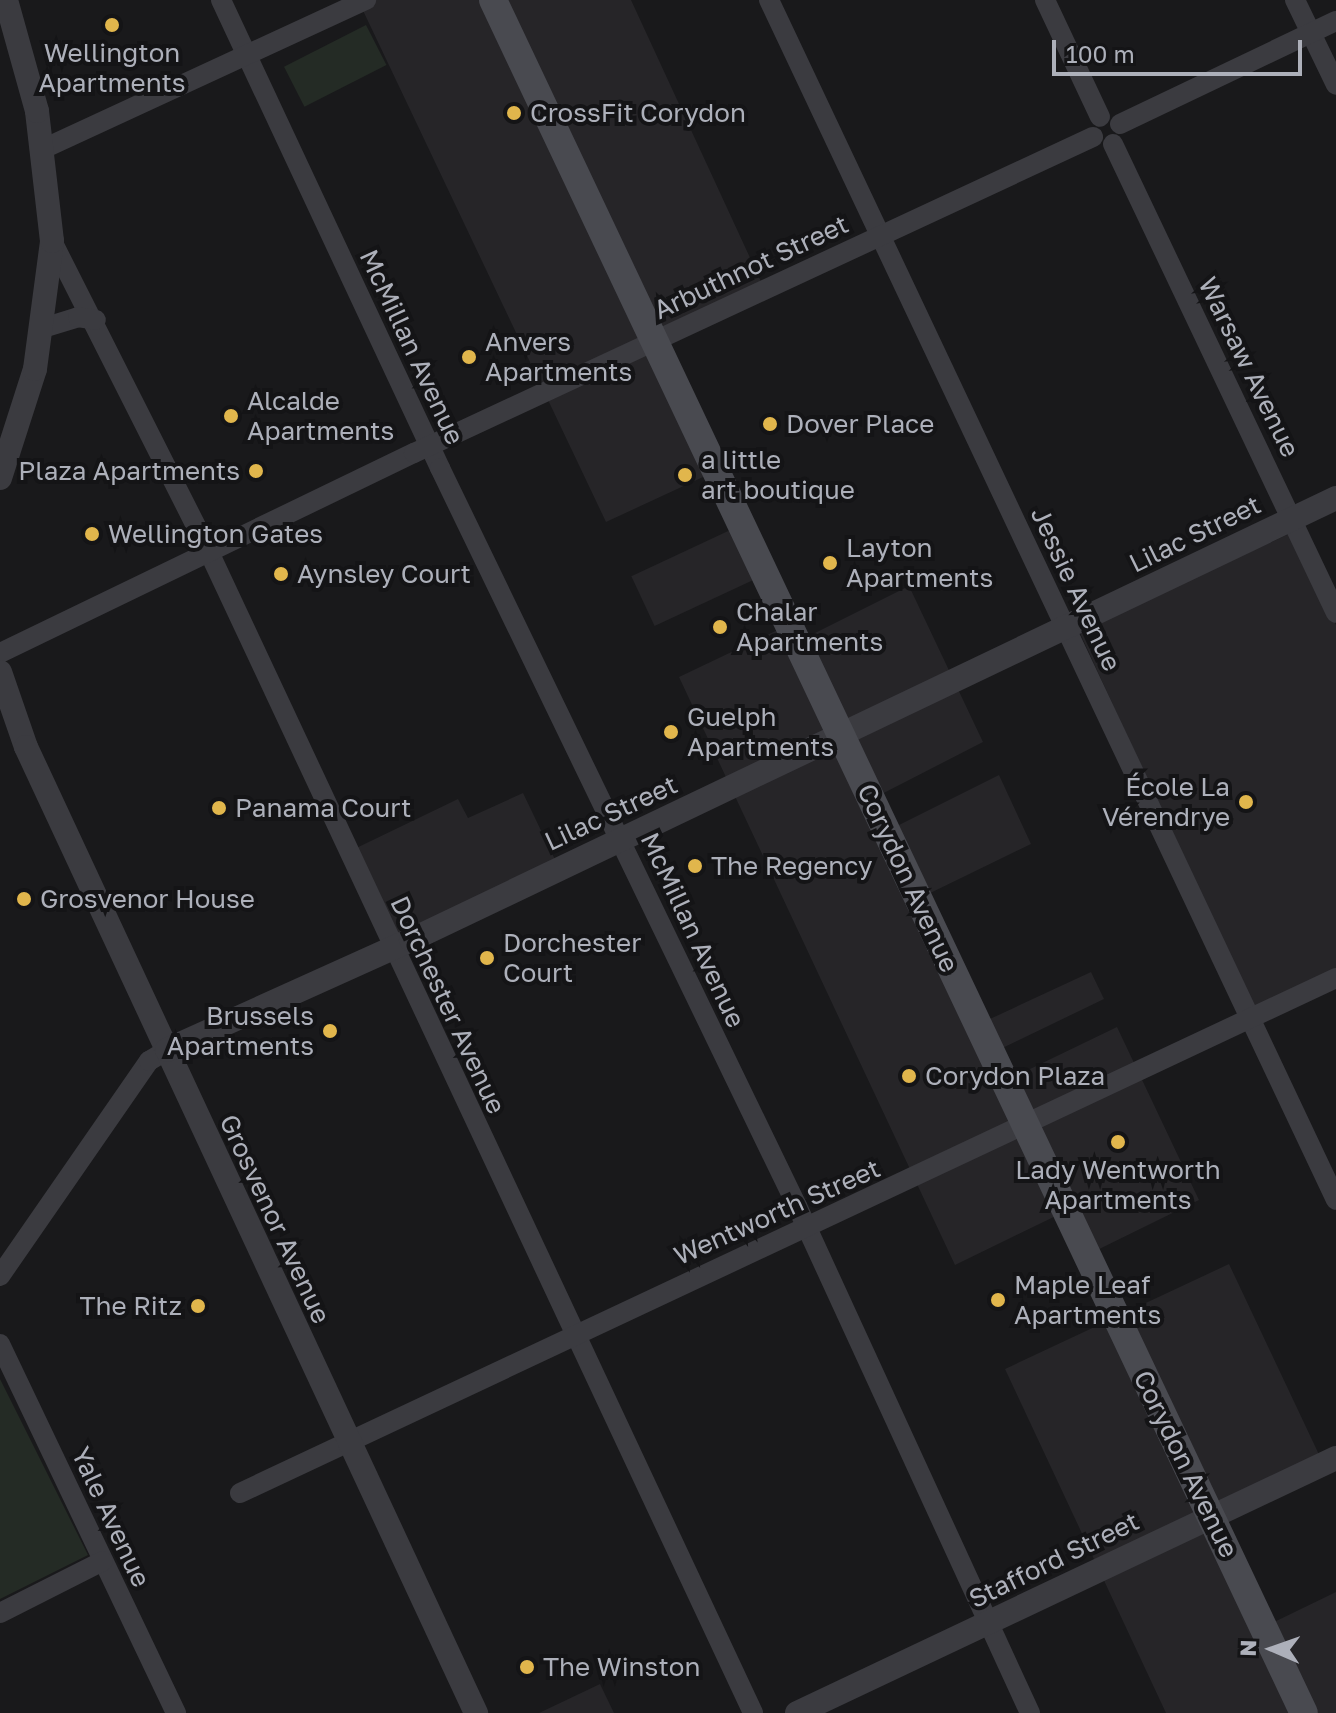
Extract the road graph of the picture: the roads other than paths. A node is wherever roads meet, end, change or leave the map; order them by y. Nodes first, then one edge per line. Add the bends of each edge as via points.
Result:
1 (6, 0) edge
2 (221, 0) edge
3 (366, 0) edge
4 (493, 0) edge
5 (769, 0) edge
6 (1045, 0) edge
7 (1295, 0) edge
8 (1336, 21) edge
9 (1311, 33) junction
10 (246, 57) junction
11 (1336, 85) edge
12 (1104, 126) junction
13 (43, 149) junction
14 (881, 236) junction
15 (52, 241) junction
16 (96, 320) junction
17 (43, 328) junction
18 (653, 342) junction
19 (430, 447) junction
20 (0, 478) edge
21 (1336, 498) edge
22 (1292, 518) junction
23 (209, 552) junction
24 (1336, 613) edge
25 (1066, 627) junction
26 (0, 653) edge
27 (0, 672) edge
28 (0, 713) edge
29 (840, 733) junction
30 (26, 747) junction
31 (621, 839) junction
32 (393, 948) junction
33 (1336, 978) edge
34 (1251, 1019) junction
35 (167, 1050) junction
36 (1023, 1126) junction
37 (1336, 1200) edge
38 (806, 1228) junction
39 (0, 1276) edge
40 (573, 1333) junction
41 (0, 1344) edge
42 (347, 1445) junction
43 (1336, 1458) edge
44 (240, 1493) dead end
45 (1211, 1515) junction
46 (103, 1561) junction
47 (0, 1613) edge
48 (988, 1622) junction
49 (176, 1713) edge
50 (476, 1713) edge
51 (753, 1713) edge
52 (797, 1713) edge
53 (1030, 1713) edge
54 (1304, 1713) edge

1 - 13 street via 30,78
2 - 10 street, McMillan Avenue
3 - 10 street
4 - 18 main road, Corydon Avenue
5 - 14 street, Jessie Avenue
6 - 12 street
7 - 9 street
8 - 9 street, Arbuthnot Street
9 - 11 street
9 - 12 street, Arbuthnot Street
10 - 13 street
10 - 19 street, McMillan Avenue
12 - 14 street, Arbuthnot Street
12 - 22 street, Warsaw Avenue via 1103,146 1113,144
13 - 15 street
14 - 18 street, Arbuthnot Street
14 - 25 street, Jessie Avenue
15 - 16 street, Dorchester Avenue
15 - 17 street
16 - 17 street via 78,317
16 - 23 street, Dorchester Avenue
17 - 20 street via 27,400
18 - 19 street, Arbuthnot Street
18 - 29 main road, Corydon Avenue
19 - 23 street, Arbuthnot Street
19 - 31 street, McMillan Avenue
21 - 22 street, Lilac Street
22 - 24 street, Warsaw Avenue
22 - 25 street, Lilac Street
23 - 26 street, Arbuthnot Street
23 - 32 street, Dorchester Avenue
25 - 29 street, Lilac Street
25 - 34 street, Jessie Avenue
27 - 30 street, Grosvenor Avenue
28 - 30 street, Grosvenor Avenue
29 - 31 street, Lilac Street
29 - 36 main road, Corydon Avenue
30 - 35 street, Grosvenor Avenue
31 - 32 street, Lilac Street
31 - 38 street, McMillan Avenue
32 - 35 street, Lilac Street
32 - 40 street, Dorchester Avenue
33 - 34 street, Wentworth Street
34 - 36 street, Wentworth Street
34 - 37 street, Jessie Avenue
35 - 39 street via 149,1061
35 - 42 street, Grosvenor Avenue
36 - 38 street, Wentworth Street
36 - 45 main road, Corydon Avenue
38 - 40 street, Wentworth Street
38 - 48 street, McMillan Avenue
40 - 42 street, Wentworth Street
40 - 51 street, Dorchester Avenue
41 - 46 street, Yale Avenue
42 - 44 street, Wentworth Street
42 - 50 street, Grosvenor Avenue
43 - 45 street, Stafford Street
45 - 48 street, Stafford Street
45 - 54 main road, Corydon Avenue
46 - 47 street
46 - 49 street, Yale Avenue
48 - 52 street, Stafford Street
48 - 53 street, McMillan Avenue

